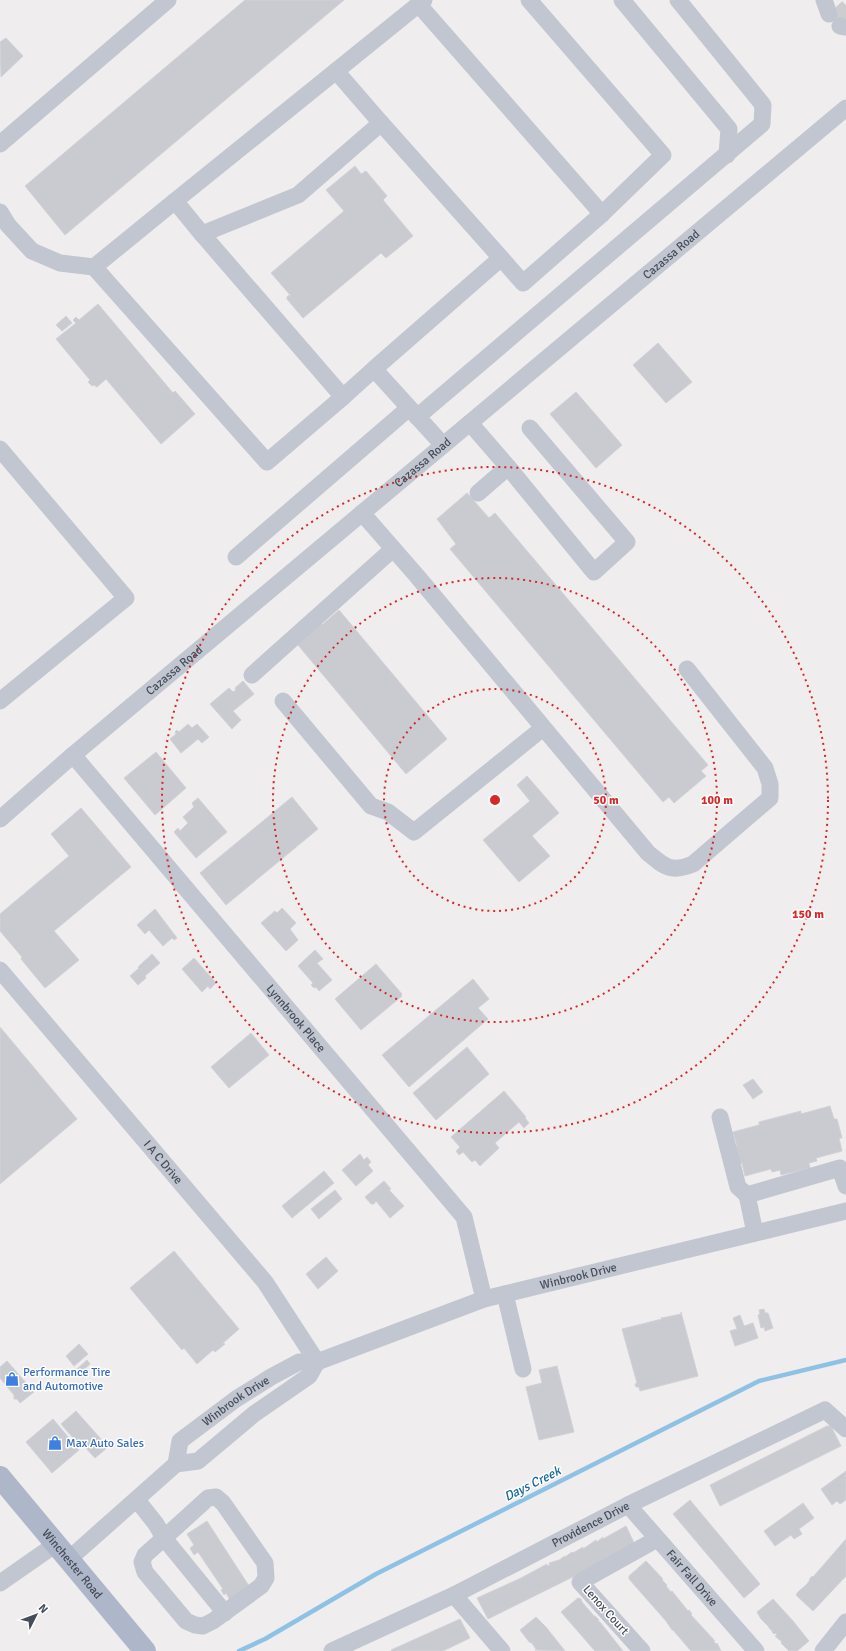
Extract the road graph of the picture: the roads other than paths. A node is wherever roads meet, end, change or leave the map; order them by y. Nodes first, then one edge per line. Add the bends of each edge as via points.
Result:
1 (168, 0) edge
2 (529, 0) edge
3 (622, 0) edge
4 (678, 0) edge
5 (421, 2) edge
6 (336, 71) junction
7 (846, 108) edge
8 (381, 123) junction
9 (0, 144) edge
10 (727, 155) junction
11 (175, 201) junction
12 (0, 212) edge
13 (602, 214) junction
14 (202, 234) junction
15 (501, 258) junction
16 (94, 267) junction
17 (374, 369) junction
18 (343, 397) junction
19 (413, 412) junction
20 (470, 423) junction
21 (530, 428) dead end
22 (443, 445) junction
23 (0, 449) edge
24 (508, 467) junction
25 (478, 493) dead end
26 (362, 513) junction
27 (393, 549) junction
28 (236, 557) dead end
29 (687, 669) dead end
30 (252, 675) dead end
31 (0, 701) edge
32 (282, 701) dead end
33 (543, 728) junction
34 (73, 755) junction
35 (0, 819) edge
36 (0, 970) edge
37 (720, 1117) dead end
38 (846, 1186) edge
39 (747, 1195) junction
40 (846, 1212) edge
41 (755, 1233) junction
42 (505, 1294) junction
43 (484, 1299) junction
44 (317, 1362) junction
45 (523, 1368) dead end
46 (846, 1429) edge
47 (176, 1464) junction
48 (0, 1477) edge
49 (137, 1500) junction
50 (628, 1505) junction
51 (164, 1538) junction
52 (657, 1539) junction
53 (62, 1552) junction
54 (0, 1584) edge
55 (454, 1594) junction
56 (225, 1613) junction
57 (846, 1622) edge
58 (145, 1651) edge
59 (332, 1651) edge
60 (502, 1651) edge
61 (642, 1651) edge
62 (756, 1651) edge
63 (823, 1651) edge

1 - 9 street
2 - 13 street via 663,155
3 - 10 street via 729,129
4 - 10 street via 763,105 762,124
5 - 6 street
5 - 13 street
6 - 8 street
6 - 11 street
7 - 20 street, Cazassa Road
8 - 14 street via 298,195
8 - 15 street
10 - 19 street
11 - 14 street
11 - 16 street
12 - 16 street via 8,225 32,251 60,263
13 - 15 street via 523,284
14 - 18 street
15 - 17 street
16 - 18 street via 267,462
17 - 18 street
17 - 19 street
19 - 22 street
19 - 28 street
20 - 22 street, Cazassa Road
20 - 24 street
21 - 24 street via 627,542 594,572
22 - 26 street, Cazassa Road
23 - 31 street via 126,598
24 - 25 street
26 - 27 street
26 - 34 street, Cazassa Road
27 - 30 street
27 - 33 street
29 - 33 street via 765,768 770,784 770,798 693,864 682,869 666,868 648,853
32 - 33 street via 372,806 388,812 414,832
34 - 35 street, Cazassa Road
34 - 43 street, Lynnbrook Place via 464,1217
36 - 44 street, I A C Drive via 265,1282
37 - 39 street via 738,1187
38 - 39 street via 840,1168
39 - 41 street
40 - 41 street, Winbrook Drive
41 - 42 street, Winbrook Drive
42 - 43 street, Winbrook Drive
42 - 45 street
43 - 44 street, Winbrook Drive
44 - 47 street, Winbrook Drive via 309,1376 254,1414 198,1461
44 - 47 street, Winbrook Drive via 299,1362 236,1399 199,1425 180,1441
46 - 50 street, Providence Drive via 825,1410
47 - 49 street
48 - 53 main road, Winchester Road
49 - 51 street
49 - 53 street
50 - 52 street, Fair Fall Drive
50 - 55 street, Providence Drive
51 - 56 street
51 - 56 street via 145,1555 142,1562 145,1572 186,1621 203,1626
51 - 56 street via 208,1498 216,1497 224,1504 265,1563 266,1578 261,1586
52 - 61 street, Lenox Court via 580,1582
52 - 62 street, Fair Fall Drive
53 - 54 street
53 - 58 main road, Winchester Road
55 - 59 street, Providence Drive
55 - 60 street
57 - 63 street

